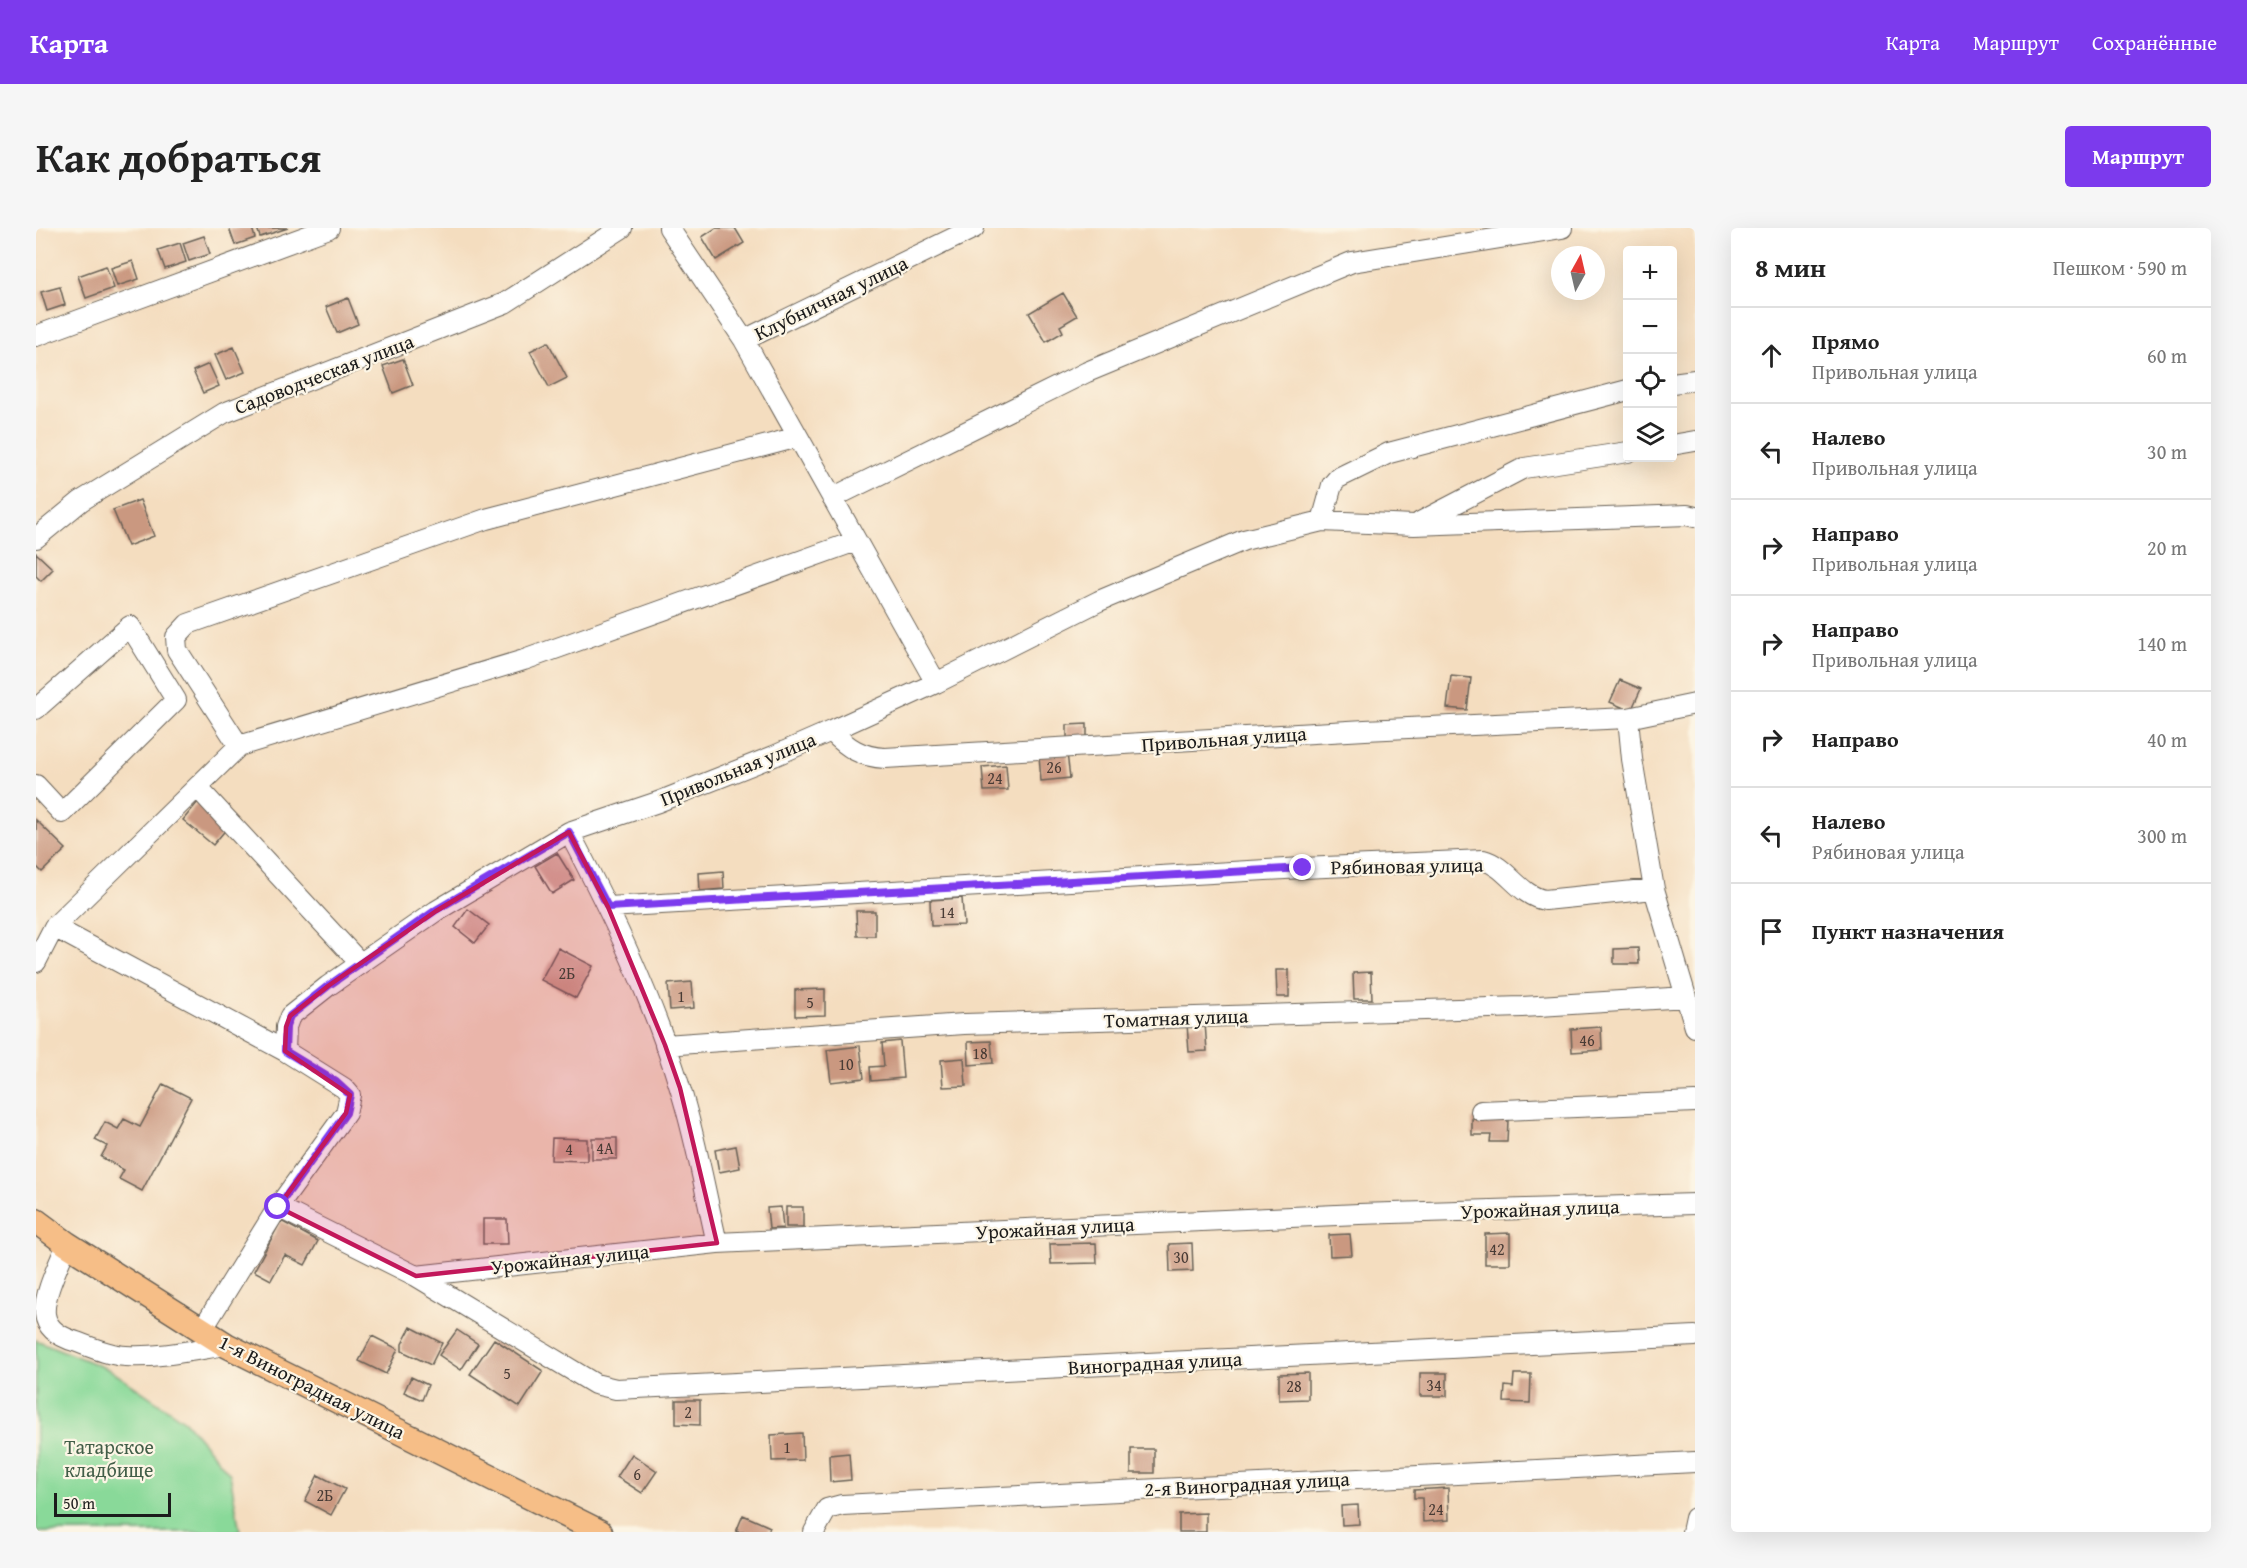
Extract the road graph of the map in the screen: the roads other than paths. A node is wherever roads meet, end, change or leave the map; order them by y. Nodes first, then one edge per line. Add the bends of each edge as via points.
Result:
1 (329, 228) edge
2 (622, 228) edge
3 (669, 228) edge
4 (974, 228) edge
5 (1562, 228) edge
6 (36, 336) edge
7 (744, 340) junction
8 (1695, 380) edge
9 (1677, 382) edge
10 (1623, 391) edge
11 (798, 437) junction
12 (1695, 441) edge
13 (1677, 444) edge
14 (1623, 453) edge
15 (832, 498) junction
16 (1695, 517) edge
17 (1322, 521) junction
18 (1414, 525) junction
19 (36, 538) edge
20 (856, 541) junction
21 (936, 683) junction
22 (1695, 704) edge
23 (36, 709) edge
24 (1628, 718) junction
25 (831, 730) junction
26 (239, 746) junction
27 (36, 785) edge
28 (197, 787) junction
29 (569, 832) junction
30 (1654, 889) junction
31 (608, 907) junction
32 (54, 927) junction
33 (36, 962) edge
34 (360, 963) junction
35 (1687, 997) junction
36 (1695, 1027) edge
37 (665, 1045) junction
38 (285, 1051) junction
39 (1695, 1102) edge
40 (1481, 1110) dead end
41 (1695, 1204) edge
42 (278, 1207) junction
43 (36, 1221) edge
44 (68, 1244) junction
45 (717, 1244) junction
46 (416, 1276) junction
47 (202, 1330) junction
48 (1695, 1336) edge
49 (226, 1346) junction
50 (1695, 1462) edge
51 (1695, 1518) edge
52 (600, 1532) edge
53 (814, 1532) edge
54 (1692, 1532) edge

1 - 6 street
2 - 19 street, Садоводческая улица via 505,303 224,413 81,501
3 - 7 street, Клубничная улица
4 - 7 street, Клубничная улица
5 - 15 street via 1352,262 1087,372
7 - 11 street
8 - 9 street
10 - 17 street via 1389,453 1338,478 1332,485
11 - 15 street
11 - 26 street via 486,519 188,624 176,637 177,650
12 - 13 street
14 - 18 street via 1524,468
15 - 20 street
16 - 18 street
17 - 18 street
17 - 21 street via 1244,540 1099,601
20 - 21 street
20 - 26 street via 524,660
21 - 25 street
22 - 24 street, Привольная улица
23 - 27 street via 130,626 176,700 62,813
24 - 25 street, Привольная улица via 885,758 855,752
24 - 30 street
25 - 29 street, Привольная улица via 658,802
26 - 28 street
28 - 32 street
28 - 34 street
29 - 31 street
29 - 34 street, Привольная улица via 436,910
30 - 31 street, Рябиновая улица via 1552,900 1536,898 1483,860
30 - 35 street
31 - 37 street
32 - 33 street
32 - 38 street
34 - 38 street, Привольная улица via 290,1016
35 - 36 street
35 - 37 street, Томатная улица via 1498,1008 964,1024
37 - 45 street via 680,1088
38 - 42 street via 350,1095 346,1113
39 - 40 street
41 - 45 street, Урожайная улица via 1359,1214
42 - 46 street
42 - 47 street
43 - 44 main road, 1-я Виноградная улица
44 - 47 main road, 1-я Виноградная улица
44 - 49 street via 52,1282 45,1314 50,1328 67,1339 126,1356
45 - 46 street, Урожайная улица
46 - 48 street, Виноградная улица via 595,1384 616,1389
47 - 49 main road, 1-я Виноградная улица
49 - 52 main road, 1-я Виноградная улица
50 - 53 street, 2-я Виноградная улица via 842,1505 827,1509
51 - 54 street

